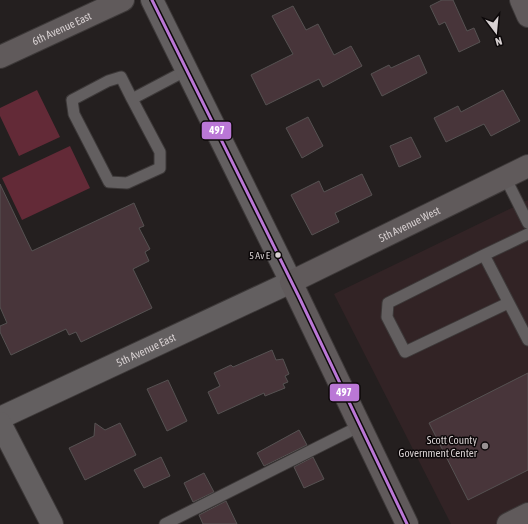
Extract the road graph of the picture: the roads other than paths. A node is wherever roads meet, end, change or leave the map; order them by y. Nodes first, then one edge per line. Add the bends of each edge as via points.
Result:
1 (123, 0) edge
2 (152, 0) edge
3 (521, 0) edge
4 (528, 16) edge
5 (0, 57) edge
6 (186, 70) junction
7 (132, 99) junction
8 (528, 166) edge
9 (505, 178) junction
10 (528, 223) edge
11 (528, 234) edge
12 (484, 255) junction
13 (291, 282) junction
14 (508, 303) junction
15 (528, 340) edge
16 (0, 418) edge
17 (0, 423) edge
18 (360, 426) junction
19 (528, 514) edge
20 (52, 524) edge
21 (165, 524) edge
22 (407, 524) edge
23 (508, 524) edge

1 - 5 street, 6th Avenue East
2 - 6 street
3 - 4 street
6 - 7 lane
6 - 13 street
7 - 7 lane via 121,77 72,100 74,114 109,182 127,183 160,168 160,152
8 - 9 street, 5th Avenue West
9 - 10 lane
9 - 13 street, 5th Avenue West
11 - 12 lane
12 - 14 lane
12 - 14 lane via 388,303 387,317 405,352
13 - 16 street, 5th Avenue East
13 - 18 street
14 - 15 lane
17 - 20 street
18 - 21 lane
18 - 22 street
19 - 23 street

